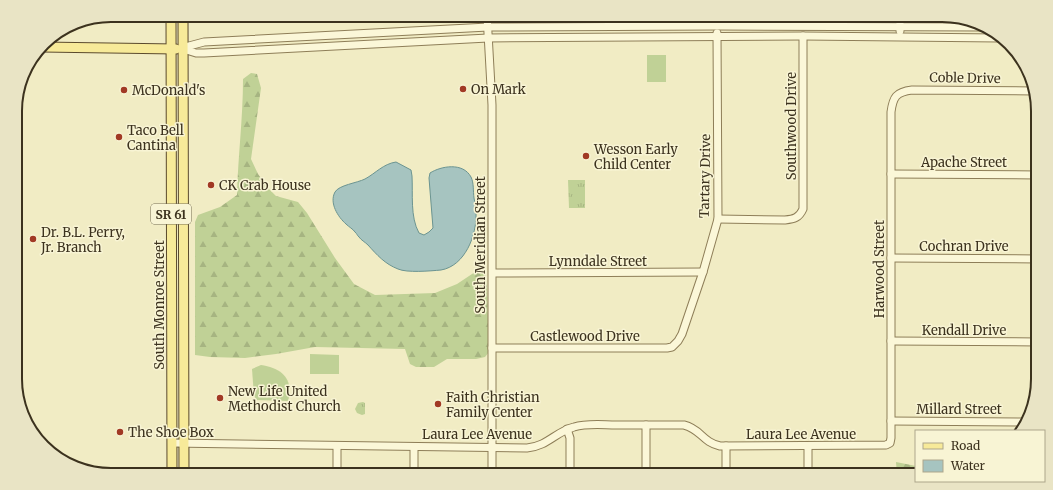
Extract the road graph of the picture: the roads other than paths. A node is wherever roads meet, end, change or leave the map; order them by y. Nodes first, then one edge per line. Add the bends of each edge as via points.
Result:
1 (171, 22) edge
2 (183, 22) edge
3 (488, 22) edge
4 (900, 22) edge
5 (717, 26) junction
6 (900, 26) junction
7 (488, 27) junction
8 (969, 27) edge
9 (986, 34) edge
10 (717, 36) junction
11 (803, 36) junction
12 (900, 37) junction
13 (488, 38) junction
14 (986, 38) junction
15 (993, 38) edge
16 (49, 47) edge
17 (171, 49) junction
18 (183, 50) junction
19 (1028, 91) edge
20 (897, 96) joint
21 (891, 174) junction
22 (1031, 175) edge
23 (718, 219) junction
24 (891, 258) junction
25 (1031, 259) edge
26 (702, 272) junction
27 (493, 273) junction
28 (891, 341) junction
29 (1031, 342) edge
30 (676, 344) joint
31 (492, 348) junction
32 (891, 421) junction
33 (1020, 422) edge
34 (646, 425) junction
35 (567, 429) junction
36 (172, 443) junction
37 (890, 443) joint
38 (184, 444) junction
39 (337, 446) junction
40 (726, 446) junction
41 (808, 446) junction
42 (414, 447) junction
43 (492, 448) junction
44 (172, 468) edge
45 (184, 468) edge
46 (337, 468) edge
47 (414, 468) edge
48 (492, 468) edge
49 (570, 468) edge
50 (646, 468) edge
51 (726, 468) edge
52 (808, 468) edge

1 - 17 main road, South Monroe Street / SR 61
2 - 18 main road, South Monroe Street / SR 61
3 - 7 street, South Meridian Street
4 - 6 street
5 - 6 street
5 - 7 street
5 - 10 street, Tartary Drive
6 - 8 street
6 - 12 street
7 - 13 street, South Meridian Street
7 - 18 street via 204,42
9 - 14 street
10 - 11 street
10 - 13 street
10 - 23 street, Tartary Drive
11 - 12 street
11 - 23 street, Southwood Drive via 804,201 801,215 784,220
12 - 14 street
13 - 18 street via 204,53
13 - 27 street, South Meridian Street via 492,105
14 - 15 street
16 - 17 main road
17 - 18 main road
17 - 36 main road, South Monroe Street / SR 61
18 - 38 main road, South Monroe Street / SR 61
19 - 20 street, Coble Drive via 912,90
20 - 21 street, Harwood Street via 892,103 891,112
21 - 22 street, Apache Street
21 - 24 street, Harwood Street
23 - 26 street, Tartary Drive
24 - 25 street, Cochran Drive
24 - 28 street, Harwood Street
26 - 27 street, Lynndale Street
26 - 30 street, Tartary Drive via 682,334
27 - 31 street, South Meridian Street
28 - 29 street, Kendall Drive
28 - 32 street, Harwood Street
30 - 31 street, Castlewood Drive via 667,348
31 - 43 street, South Meridian Street
32 - 33 street, Millard Street
32 - 37 street, Harwood Street
34 - 35 street, Laura Lee Avenue via 585,425
34 - 40 street, Laura Lee Avenue via 690,426 709,442
34 - 50 street
35 - 43 street, Laura Lee Avenue via 536,447
35 - 49 street via 570,438
36 - 38 street, Laura Lee Avenue
36 - 44 main road, South Monroe Street / SR 61
37 - 41 street, Laura Lee Avenue
38 - 39 street, Laura Lee Avenue
38 - 45 main road, South Monroe Street / SR 61
39 - 42 street, Laura Lee Avenue
39 - 46 street
40 - 41 street, Laura Lee Avenue
40 - 51 street
41 - 52 street
42 - 43 street, Laura Lee Avenue
42 - 47 street
43 - 48 street, South Meridian Street

